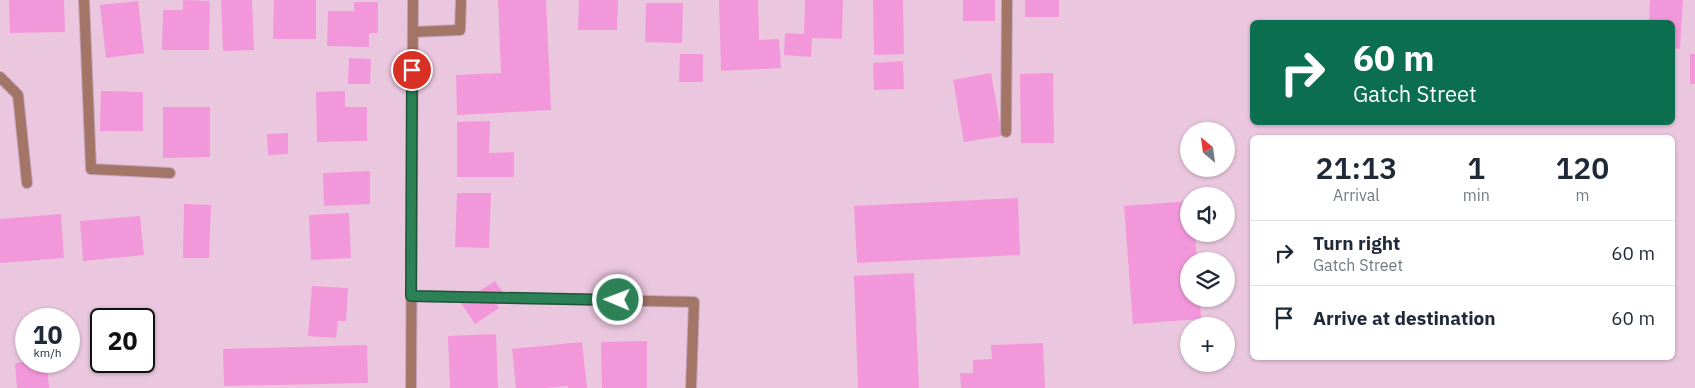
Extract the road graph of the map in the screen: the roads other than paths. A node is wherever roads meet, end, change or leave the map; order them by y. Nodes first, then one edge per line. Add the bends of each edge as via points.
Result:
1 (84, 0) edge
2 (413, 0) edge
3 (461, 0) edge
4 (1007, 0) edge
5 (413, 32) junction
6 (0, 77) edge
7 (1006, 132) dead end
8 (170, 173) dead end
9 (27, 183) dead end
10 (411, 296) junction
11 (411, 388) edge
12 (691, 388) edge

1 - 8 street via 91,169
2 - 5 street
3 - 5 street via 460,30
4 - 7 street
5 - 10 street
6 - 9 street via 18,95
10 - 11 street
10 - 12 street via 694,302

